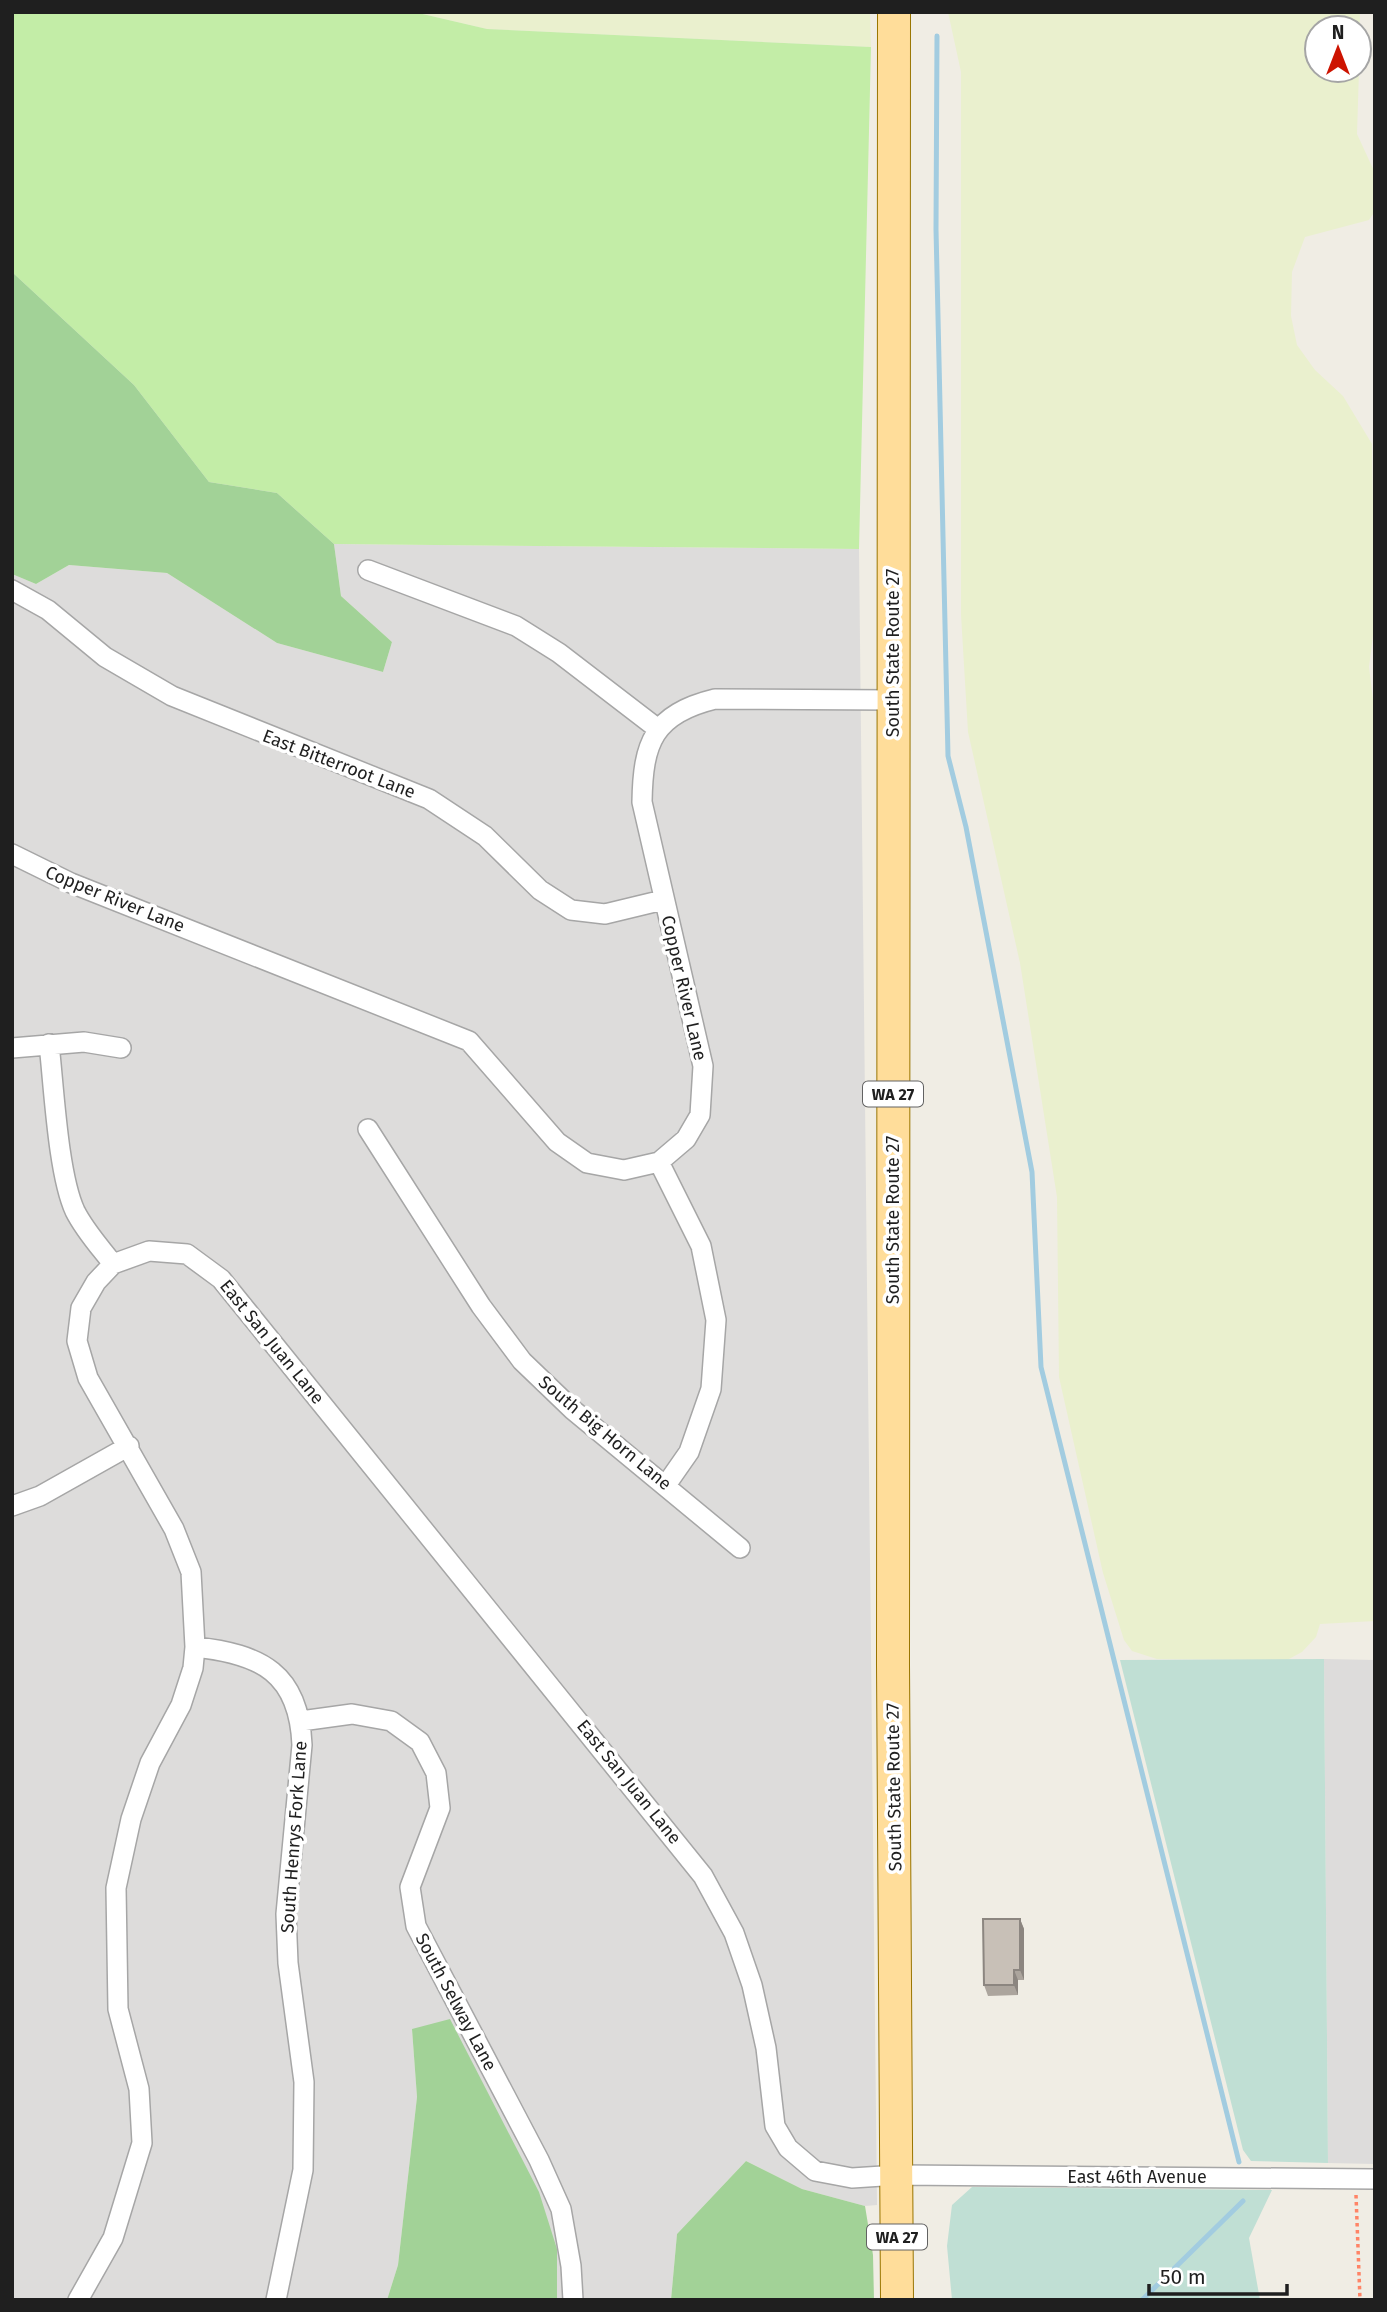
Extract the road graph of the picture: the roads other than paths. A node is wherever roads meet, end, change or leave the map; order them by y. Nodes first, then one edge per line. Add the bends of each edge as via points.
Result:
1 (894, 12) edge
2 (368, 570) dead end
3 (12, 590) edge
4 (893, 700) junction
5 (657, 729) junction
6 (12, 854) edge
7 (663, 900) junction
8 (49, 1044) junction
9 (12, 1048) edge
10 (121, 1048) dead end
11 (368, 1129) dead end
12 (659, 1162) junction
13 (113, 1264) junction
14 (129, 1446) junction
15 (666, 1485) junction
16 (12, 1506) edge
17 (740, 1548) dead end
18 (195, 1647) junction
19 (301, 1721) junction
20 (898, 2175) junction
21 (1365, 2179) edge
22 (78, 2300) edge
23 (276, 2300) edge
24 (573, 2300) edge
25 (897, 2300) edge

1 - 4 main road, South State Route 27 / WA 27
2 - 5 street via 516,626 559,653
3 - 7 street, East Bitterroot Lane via 48,610 105,657 172,696 429,799 485,836 540,890 571,910 605,914
4 - 5 street via 715,699 690,705
4 - 20 main road, South State Route 27 / WA 27
5 - 7 street, Copper River Lane via 643,761 642,802
6 - 12 street, Copper River Lane via 71,883 469,1041 557,1143 587,1163 624,1170
7 - 12 street, Copper River Lane via 703,1066 699,1115 686,1139
8 - 9 street
8 - 10 street via 84,1042
8 - 13 street via 74,1209
11 - 15 street, South Big Horn Lane via 481,1306 522,1361 573,1410
12 - 15 street via 701,1246 716,1320 711,1389 689,1452
13 - 14 street via 81,1308 77,1341 88,1378
13 - 20 street, East San Juan Lane via 149,1251 187,1254 221,1279 703,1876 734,1933 752,1984 766,2048 775,2126 788,2148 815,2171 852,2178
14 - 16 street via 40,1496
14 - 18 street via 174,1529 191,1572
15 - 17 street, South Big Horn Lane
18 - 19 street, South Henrys Fork Lane via 234,1651 265,1665 289,1688
18 - 22 street via 181,1705 150,1763 135,1808 116,1888 118,2009 139,2090 142,2143 113,2238
19 - 23 street, South Henrys Fork Lane via 286,1914 304,2082 303,2170
19 - 24 street, South Selway Lane via 352,1714 391,1721 420,1742 436,1773 440,1808 410,1887 415,1926 561,2209
20 - 21 street, East 46th Avenue
20 - 25 main road, WA 27

